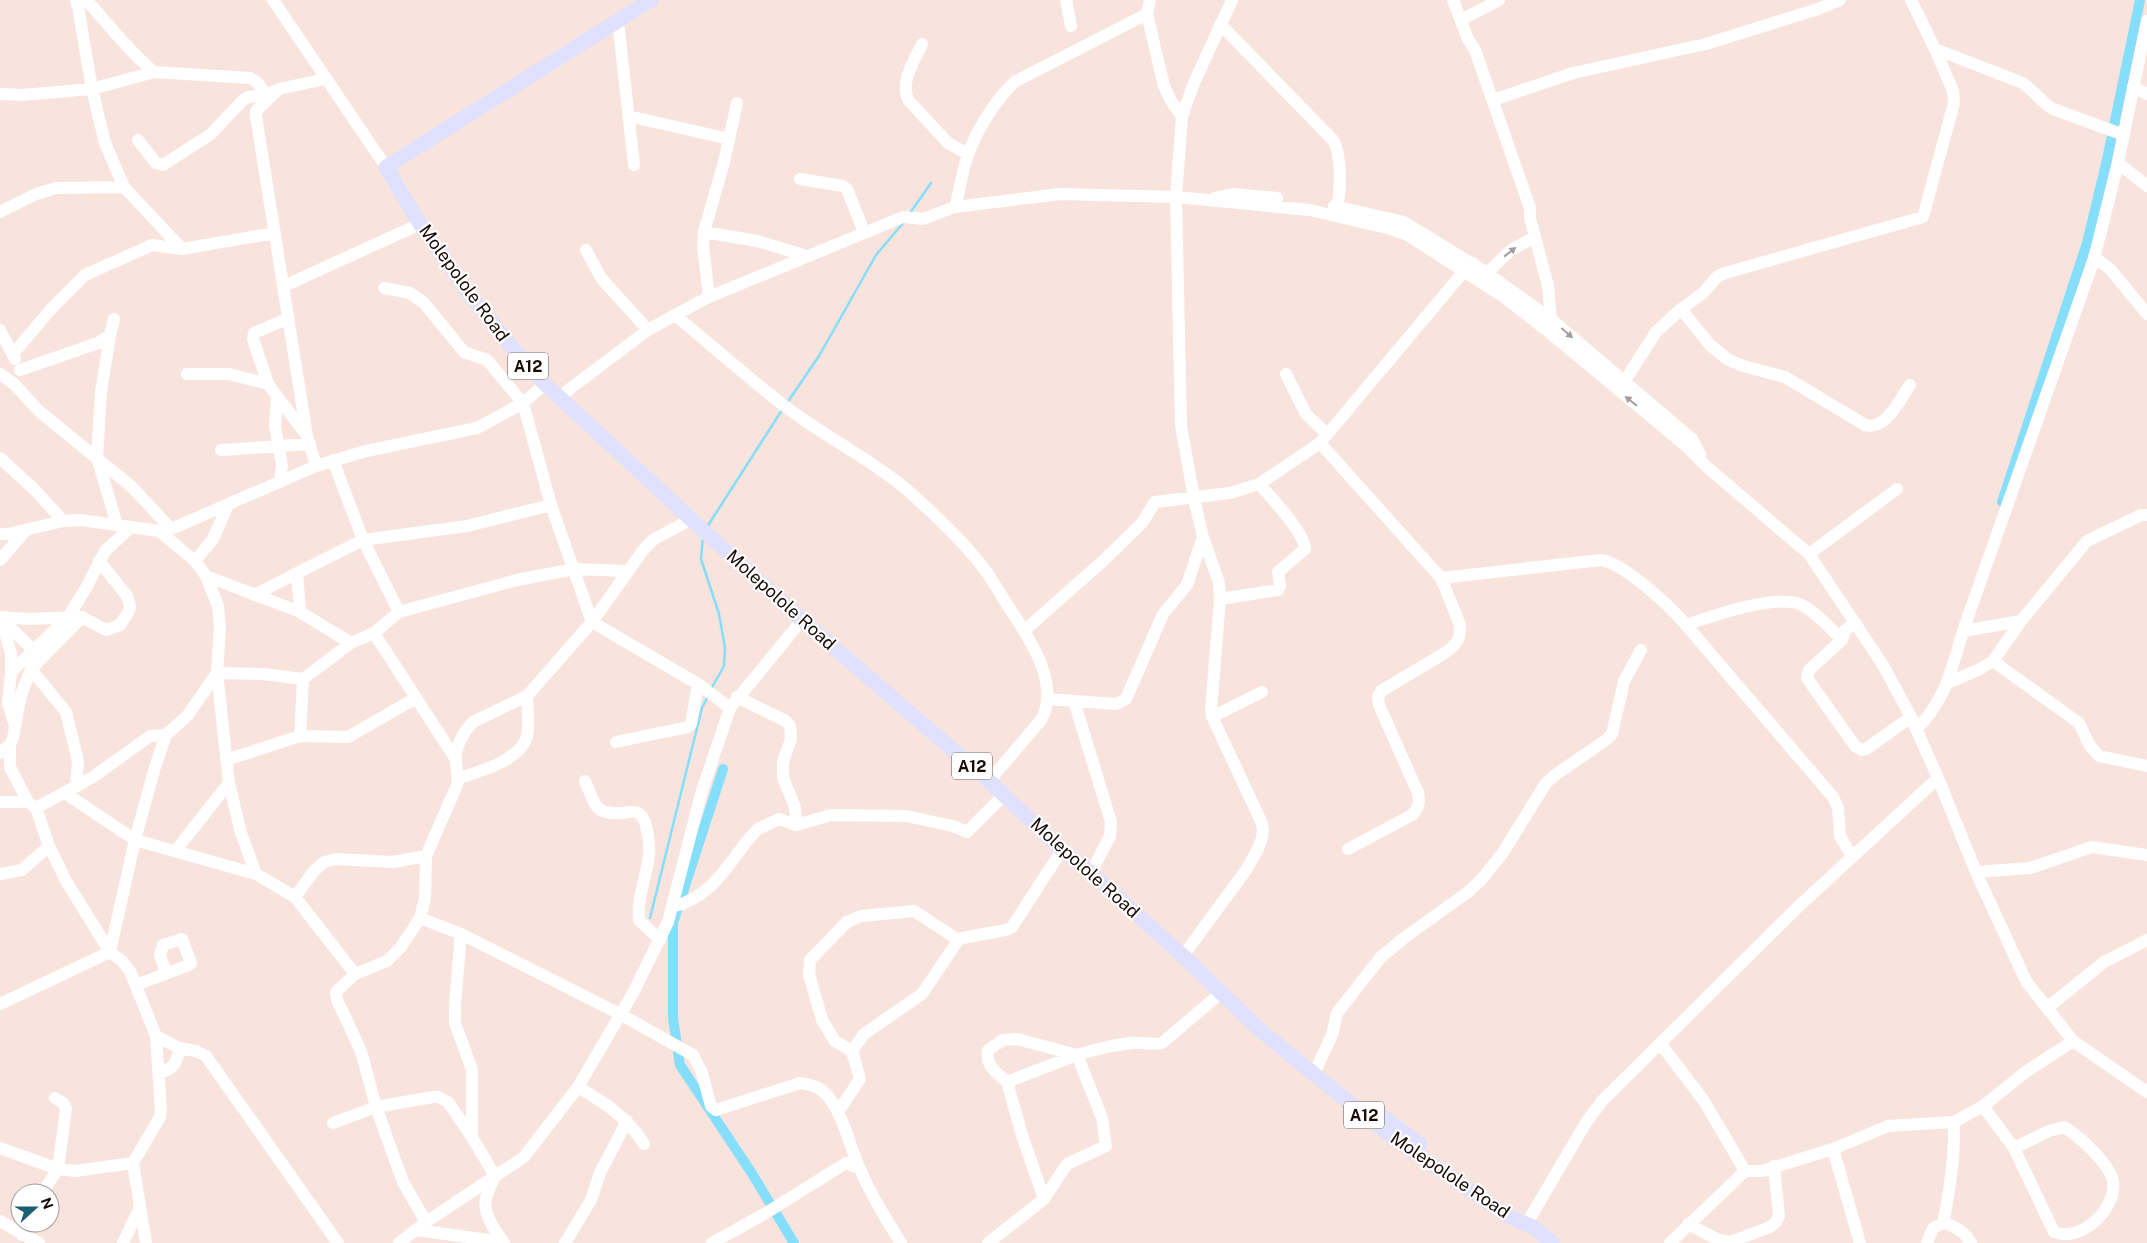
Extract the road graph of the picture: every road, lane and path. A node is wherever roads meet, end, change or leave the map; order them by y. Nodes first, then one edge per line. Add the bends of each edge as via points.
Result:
1 (76, 0) edge
2 (86, 0) edge
3 (273, 0) edge
4 (651, 0) edge
5 (1066, 0) edge
6 (1150, 0) edge
7 (1232, 0) edge
8 (1453, 0) edge
9 (1499, 0) edge
10 (1840, 0) edge
11 (1911, 0) edge
12 (1146, 14) junction
13 (1461, 20) junction
14 (618, 21) junction
15 (2147, 22) edge
16 (1220, 24) junction
17 (1071, 26) dead end
18 (1468, 39) junction
19 (2145, 40) edge
20 (922, 44) dead end
21 (1935, 49) junction
22 (154, 72) junction
23 (325, 79) junction
24 (2133, 87) junction
25 (92, 89) junction
26 (279, 89) junction
27 (0, 94) edge
28 (2147, 94) edge
29 (261, 95) junction
30 (1493, 100) junction
31 (736, 103) dead end
32 (256, 111) junction
33 (628, 116) junction
34 (1182, 116) junction
35 (1494, 117) junction
36 (2124, 135) junction
37 (729, 139) junction
38 (138, 140) dead end
39 (968, 154) junction
40 (634, 165) dead end
41 (2123, 166) junction
42 (386, 167) junction
43 (800, 179) dead end
44 (2142, 182) edge
45 (124, 187) junction
46 (1176, 197) junction
47 (956, 207) junction
48 (1336, 211) junction
49 (0, 212) edge
50 (420, 224) junction
51 (704, 232) junction
52 (864, 232) junction
53 (276, 233) junction
54 (1535, 237) junction
55 (182, 249) junction
56 (586, 250) dead end
57 (807, 256) junction
58 (2103, 263) junction
59 (1469, 267) junction
60 (1487, 273) junction
61 (284, 286) junction
62 (384, 288) dead end
63 (709, 298) junction
64 (1681, 309) junction
65 (2147, 314) edge
66 (675, 315) junction
67 (289, 318) junction
68 (114, 319) dead end
69 (1548, 324) junction
70 (0, 330) edge
71 (648, 330) junction
72 (110, 335) junction
73 (13, 354) junction
74 (20, 370) junction
75 (0, 374) edge
76 (187, 374) dead end
77 (1286, 374) dead end
78 (268, 384) junction
79 (545, 384) junction
80 (1910, 385) dead end
81 (1620, 386) junction
82 (21, 391) junction
83 (277, 397) junction
84 (559, 397) junction
85 (522, 403) junction
86 (1324, 439) junction
87 (309, 440) junction
88 (278, 446) junction
89 (221, 450) dead end
90 (97, 457) junction
91 (0, 458) edge
92 (333, 460) junction
93 (316, 466) junction
94 (280, 482) junction
95 (1259, 484) junction
96 (1897, 489) dead end
97 (1194, 498) junction
98 (551, 504) junction
99 (228, 505) junction
100 (2145, 514) edge
101 (692, 519) junction
102 (63, 521) junction
103 (117, 526) junction
104 (130, 528) junction
105 (26, 530) junction
106 (165, 530) junction
107 (0, 534) edge
108 (1203, 538) junction
109 (363, 540) junction
110 (1809, 554) junction
111 (0, 560) edge
112 (99, 561) junction
113 (195, 562) junction
114 (574, 569) junction
115 (628, 571) junction
116 (297, 573) junction
117 (206, 576) junction
118 (1441, 578) junction
119 (231, 587) junction
120 (254, 595) junction
121 (1220, 599) junction
122 (218, 606) junction
123 (300, 612) junction
124 (399, 612) junction
125 (0, 617) edge
126 (68, 617) junction
127 (82, 617) junction
128 (802, 620) junction
129 (2021, 621) junction
130 (592, 622) junction
131 (1856, 623) junction
132 (1686, 625) junction
133 (1025, 630) junction
134 (1964, 632) junction
135 (374, 633) junction
136 (1842, 640) junction
137 (351, 643) junction
138 (33, 650) junction
139 (1641, 650) dead end
140 (1993, 661) junction
141 (31, 669) junction
142 (12, 672) junction
143 (217, 673) junction
144 (303, 679) junction
145 (1948, 683) junction
146 (698, 684) junction
147 (1262, 692) dead end
148 (527, 696) junction
149 (416, 698) junction
150 (1047, 699) junction
151 (1074, 701) junction
152 (734, 702) junction
153 (1212, 718) junction
154 (1914, 723) junction
155 (16, 729) junction
156 (166, 735) junction
157 (300, 736) junction
158 (616, 742) dead end
159 (5, 749) edge
160 (455, 758) junction
161 (226, 760) junction
162 (2147, 766) edge
163 (459, 778) junction
164 (1938, 778) junction
165 (585, 781) dead end
166 (989, 781) junction
167 (229, 783) junction
168 (70, 790) junction
169 (1004, 795) junction
170 (0, 802) edge
171 (32, 805) junction
172 (796, 825) junction
173 (135, 840) junction
174 (49, 846) junction
175 (1348, 849) dead end
176 (176, 850) junction
177 (1062, 850) junction
178 (2147, 855) edge
179 (426, 856) junction
180 (1852, 856) junction
181 (1976, 872) junction
182 (1091, 873) junction
183 (0, 874) edge
184 (256, 874) junction
185 (295, 897) junction
186 (672, 907) junction
187 (420, 918) junction
188 (461, 934) junction
189 (957, 939) junction
190 (660, 940) junction
191 (2147, 940) edge
192 (110, 952) junction
193 (1183, 956) junction
194 (166, 973) dead end
195 (354, 974) junction
196 (136, 985) junction
197 (1222, 992) junction
198 (0, 1004) edge
199 (2047, 1008) junction
200 (620, 1014) junction
201 (156, 1036) junction
202 (2073, 1041) junction
203 (1660, 1043) junction
204 (179, 1048) junction
205 (852, 1051) junction
206 (1076, 1055) junction
207 (1317, 1068) junction
208 (159, 1073) junction
209 (1006, 1082) junction
210 (578, 1087) junction
211 (2147, 1092) edge
212 (55, 1098) dead end
213 (1983, 1106) junction
214 (376, 1107) junction
215 (838, 1112) junction
216 (627, 1121) junction
217 (1954, 1122) junction
218 (333, 1123) dead end
219 (472, 1137) junction
220 (644, 1144) dead end
221 (0, 1148) edge
222 (2014, 1148) junction
223 (1833, 1149) junction
224 (133, 1163) junction
225 (1774, 1166) junction
226 (58, 1169) junction
227 (860, 1169) junction
228 (1745, 1170) junction
229 (495, 1176) junction
230 (49, 1183) edge
231 (1044, 1199) junction
232 (140, 1207) junction
233 (426, 1222) junction
234 (1524, 1222) junction
235 (1943, 1223) junction
236 (1688, 1224) junction
237 (416, 1230) junction
238 (28, 1233) edge
239 (39, 1243) edge
240 (123, 1243) edge
241 (146, 1243) edge
242 (338, 1243) edge
243 (400, 1243) edge
244 (504, 1243) edge
245 (565, 1243) edge
246 (712, 1243) edge
247 (901, 1243) edge
248 (988, 1243) edge
249 (1553, 1243) edge
250 (1670, 1243) edge
251 (1860, 1243) edge
252 (1927, 1243) edge
253 (1971, 1243) edge

1 - 25 street
2 - 22 street via 135,56
3 - 23 street
4 - 14 main road
5 - 17 street
6 - 12 street
7 - 16 street
8 - 13 street
9 - 13 street
10 - 30 street via 1706,44 1573,73
11 - 21 street
12 - 34 street via 1164,86
12 - 39 street via 1016,81 995,102
13 - 18 street
14 - 33 street
14 - 42 main road
15 - 19 street
16 - 34 street
16 - 48 street via 1336,144
18 - 30 street
18 - 35 street via 1468,53
19 - 24 street
20 - 39 street via 904,84 905,93 948,143
21 - 36 street via 2023,84 2053,108
21 - 64 street via 1953,91 1954,103 1923,217 1725,273
22 - 25 street
22 - 29 street via 250,78 258,83
23 - 26 street
23 - 42 street
24 - 28 street
24 - 36 street
25 - 27 street
25 - 45 street via 102,134
26 - 29 street
26 - 32 street
29 - 32 street
29 - 38 street via 243,100 211,134 163,165 156,163
30 - 35 street
31 - 37 street
32 - 53 street
33 - 37 street
33 - 40 street
34 - 46 street
35 - 54 street
36 - 41 street
37 - 51 street
39 - 47 street
41 - 44 street
41 - 58 street
42 - 50 main road, Molepolole Road / A12
43 - 52 street via 847,189
45 - 49 street via 51,189
45 - 55 street
46 - 47 street via 1060,194
46 - 48 street via 1205,200 1232,194 1315,202
46 - 97 street via 1180,408
47 - 52 street via 923,219 903,216
48 - 59 street via 1404,222
50 - 61 street
50 - 79 main road, Molepolole Road / A12 via 496,330
51 - 57 street via 757,240
51 - 63 street
52 - 57 street
53 - 55 street
53 - 61 street
60 -> 54 street via 1511,250
54 - 69 street via 1548,286
55 - 73 street via 152,245 85,275 67,291
56 - 71 street via 601,278
57 - 63 street
58 - 65 street
58 - 134 street
59 - 60 street
59 - 69 street
59 - 86 street
60 - 69 street
61 - 67 street
62 - 85 street via 410,293 424,303 464,352 487,360
63 - 66 street
64 - 80 street via 1710,345 1727,359 1785,377 1865,426 1882,423
64 - 81 street via 1656,332
66 - 71 street
66 - 133 street via 788,408 915,497 978,562
67 - 78 street via 257,331 253,336
67 - 87 street
68 - 72 street
69 - 81 street
70 - 73 street
71 - 84 street
72 - 74 street via 98,343
72 - 90 street via 99,412
73 - 74 street
74 - 82 street
75 - 82 street
76 - 78 street via 228,374
77 - 86 street via 1306,414
78 - 83 street
79 - 84 main road, Molepolole Road / A12
79 - 85 street
81 - 110 street via 1707,468
82 - 90 street via 39,411
83 - 87 street
83 - 88 street via 275,426
84 - 101 main road, Molepolole Road / A12
85 - 92 street via 477,428
85 - 98 street
86 - 95 street
86 - 118 street
87 - 88 street
87 - 93 street
88 - 89 street
88 - 94 street via 282,465
90 - 103 street
90 - 106 street via 139,494
91 - 102 street
92 - 93 street
92 - 109 street
93 - 94 street
94 - 99 street
95 - 97 street via 1230,493
95 - 121 street via 1299,533 1305,549 1278,572 1278,590
96 - 110 street
97 - 108 street
97 - 133 street via 1155,502 1142,523
98 - 109 street via 467,526
98 - 114 street
99 - 106 street
99 - 113 street via 213,539
100 - 129 street via 2087,541
101 - 115 street via 654,539
101 - 128 main road, Molepolole Road / A12
102 - 103 street via 81,520
102 - 105 street
103 - 104 street
104 - 106 street
104 - 112 street via 107,548
105 - 107 street
105 - 111 street
106 - 113 street
108 - 121 street via 1217,577
108 - 151 street via 1188,585 1162,614 1126,699 1116,704
109 - 116 street
109 - 124 street
110 - 131 street
112 - 126 street
112 - 127 street via 127,596 129,611 120,625 110,630
113 - 117 street
114 - 115 street
114 - 124 street via 517,580
114 - 130 street
115 - 130 street
116 - 120 street
116 - 123 street
117 - 119 street
117 - 122 street
118 - 132 street via 1608,561 1659,596
118 - 175 street via 1460,625 1459,639 1445,653 1384,688 1378,697 1418,793 1418,809
119 - 120 street
119 - 122 street
120 - 123 street
121 - 153 street via 1210,704
122 - 143 street
123 - 137 street
124 - 135 street
125 - 126 street
125 - 138 street
125 - 142 street via 11,654
126 - 127 street
126 - 138 street
127 - 141 street
128 - 152 street
128 - 166 main road, Molepolole Road / A12
129 - 134 street
129 - 140 street
130 - 146 street
130 - 148 street
131 - 136 street via 1845,630
131 - 154 street
132 - 136 street via 1753,605 1788,601 1805,607
132 - 180 street via 1833,797 1838,808 1840,836
133 - 150 street via 1045,676
134 - 145 street
135 - 137 street
135 - 149 street
136 - 154 street via 1809,670 1808,678 1855,746 1866,749
137 - 144 street
138 - 141 street
138 - 142 street
139 - 207 street via 1624,681 1612,734 1546,783 1502,854 1481,880 1381,957 1337,1013 1332,1036
140 - 145 street
140 - 162 street via 2079,723 2090,746 2099,756
141 - 155 street via 21,695
141 - 168 street via 66,712 78,761
142 - 155 street via 8,703
143 - 144 street
143 - 156 street via 188,715
143 - 161 street
144 - 157 street
145 - 154 street via 1933,712
146 - 152 street
146 - 158 street via 688,727
147 - 153 street
148 - 160 street via 472,722 462,736
148 - 163 street via 525,742 492,767
149 - 157 street via 348,736
149 - 160 street
150 - 151 street
150 - 166 street via 1041,720
151 - 182 street via 1111,822 1110,836
152 - 172 street via 786,721 790,726 791,739 783,762 783,778 794,807
152 - 186 street via 700,794
153 - 193 street via 1261,821 1262,838 1246,870
154 - 164 street
155 - 159 street
156 - 168 street via 150,736
156 - 173 street
157 - 161 street
159 - 171 street via 10,767
160 - 163 street
161 - 167 street
163 - 179 street
164 - 180 street
164 - 181 street
165 - 190 street via 600,811 608,814 635,812 645,823 650,855 639,920
166 - 169 main road, Molepolole Road / A12
167 - 176 street
167 - 184 street via 241,833
168 - 171 street
168 - 173 street
169 - 172 street via 967,832 906,816 837,815
169 - 177 main road, Molepolole Road / A12
170 - 171 street
171 - 174 street
172 - 186 street via 779,819 758,829 714,885 686,904
173 - 176 street
173 - 192 street
174 - 183 street via 22,870
174 - 192 street via 66,881
176 - 184 street
177 - 182 main road, Molepolole Road / A12
177 - 189 street via 1012,927
178 - 181 street via 2092,847 2030,868
179 - 185 street via 393,862 324,862
179 - 187 street via 425,898
180 - 203 street
181 - 199 street via 2019,968
182 - 193 main road, Molepolole Road / A12
184 - 185 street
185 - 195 street
186 - 190 street
187 - 188 street
187 - 195 street via 387,962
188 - 200 street
188 - 219 street via 455,1023 472,1070
189 - 205 street via 922,994 864,1034
189 - 205 street via 914,911 861,916 847,922 810,960 808,974 822,1020 835,1041
190 - 200 street
191 - 199 street via 2104,962
192 - 196 street via 126,965
192 - 198 street
193 - 197 main road, Molepolole Road / A12
194 - 196 street
195 - 214 street via 338,989 336,997 361,1051
196 - 201 street
197 - 206 street via 1162,1043 1130,1043
197 - 207 main road, Molepolole Road / A12
197 - 234 main road, Molepolole Road / A12 via 1261,1031 1392,1137 1508,1216
199 - 202 street
200 - 210 street
200 - 215 street via 693,1055 716,1110 800,1083 810,1084 826,1094
201 - 204 street
201 - 208 street
202 - 211 street
202 - 213 street via 2027,1071
203 - 228 street via 1704,1101
203 - 234 street via 1594,1110
204 - 208 street via 176,1063 170,1070
204 - 242 street via 206,1056
205 - 215 street via 860,1079
206 - 209 street
206 - 209 street via 1017,1039 1002,1040 988,1050 987,1061
206 - 231 street via 1102,1118 1106,1146 1067,1164
207 - 234 main road, Molepolole Road / A12 via 1513,1210
208 - 224 street via 160,1117
209 - 231 street
210 - 216 street via 613,1108
210 - 229 street via 530,1151
212 - 226 street via 66,1109
213 - 217 street
213 - 222 street
214 - 218 street
214 - 219 street via 438,1097 448,1102
214 - 233 street via 403,1182
215 - 227 street
216 - 220 street
216 - 245 street via 600,1173 591,1200
217 - 223 street via 1888,1126
217 - 235 street via 1955,1144
219 - 229 street
221 - 226 street
222 - 222 street via 2048,1131 2064,1127 2106,1165 2113,1190 2104,1217 2091,1233 2072,1242 2065,1241 2054,1232
223 - 225 street
223 - 251 street
224 - 226 street via 83,1171
224 - 232 street
225 - 228 street via 1762,1171
225 - 236 street via 1779,1216 1770,1227 1730,1242
226 - 230 street
227 - 246 street via 846,1163
227 - 247 street
228 - 236 street
229 - 233 street
229 - 244 street via 485,1200 486,1208
231 - 248 street
232 - 240 street
232 - 241 street
233 - 237 street
234 - 249 main road, Molepolole Road / A12
235 - 252 street via 1933,1228
235 - 253 street via 1959,1229
236 - 250 street
237 - 243 street
237 - 244 street
238 - 239 street

